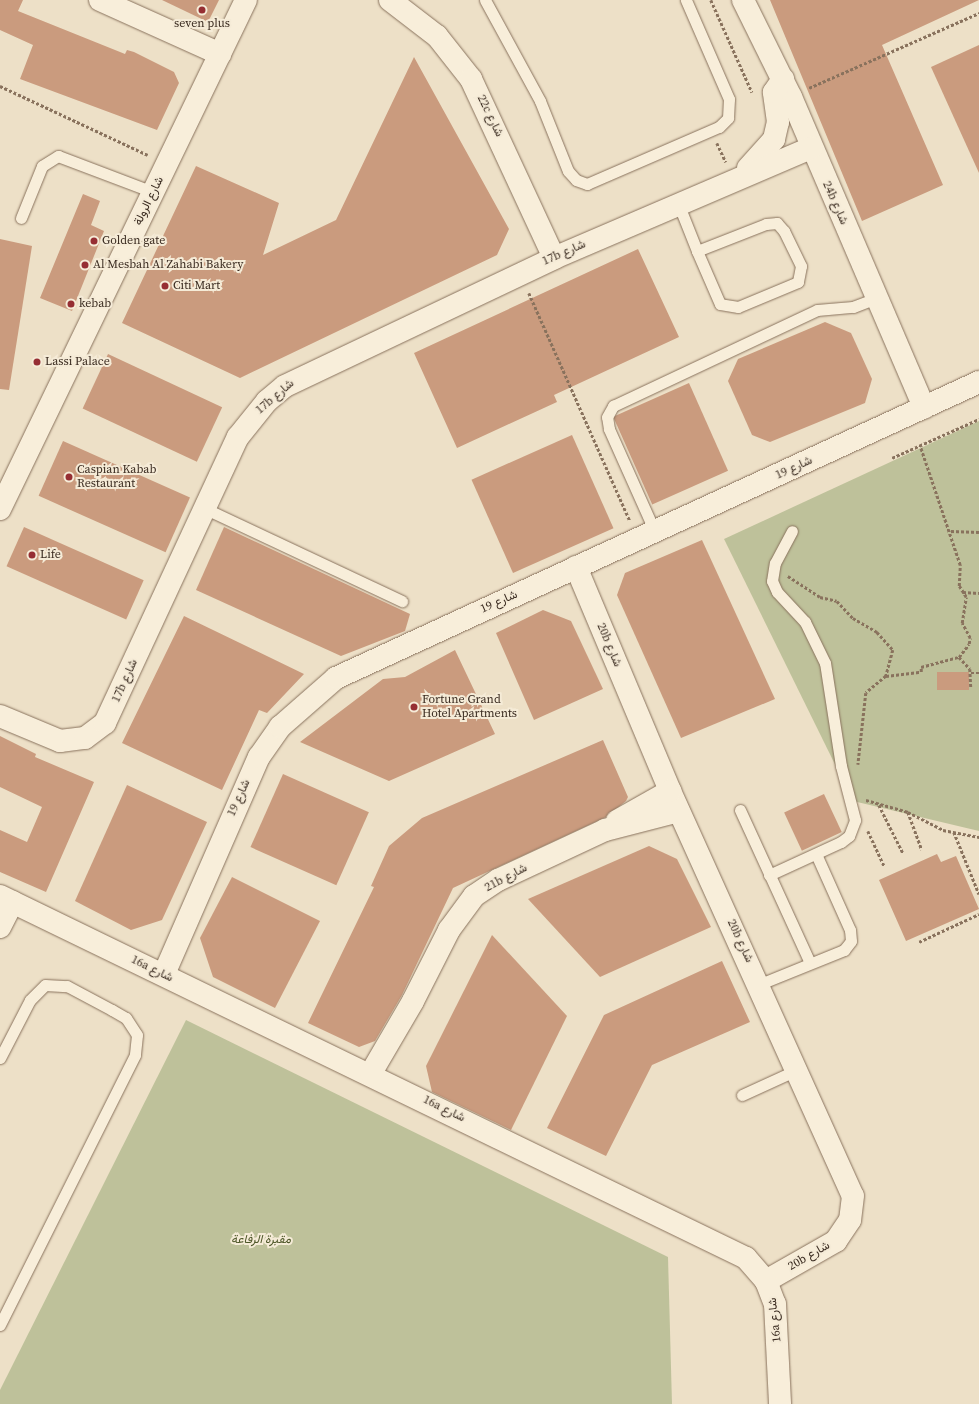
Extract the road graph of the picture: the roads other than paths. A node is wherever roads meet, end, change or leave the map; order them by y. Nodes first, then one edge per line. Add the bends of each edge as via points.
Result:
1 (100, 0) edge
2 (246, 0) edge
3 (485, 0) edge
4 (686, 0) edge
5 (743, 0) edge
6 (394, 1) edge
7 (220, 54) junction
8 (787, 88) junction
9 (811, 148) junction
10 (734, 179) junction
11 (153, 192) junction
12 (678, 204) junction
13 (21, 218) dead end
14 (697, 251) junction
15 (554, 258) junction
16 (877, 298) junction
17 (979, 382) edge
18 (924, 408) junction
19 (204, 508) junction
20 (0, 509) edge
21 (792, 531) dead end
22 (647, 535) junction
23 (576, 567) junction
24 (402, 601) dead end
25 (0, 716) edge
26 (670, 791) junction
27 (740, 810) dead end
28 (679, 811) junction
29 (606, 830) junction
30 (816, 854) junction
31 (769, 875) junction
32 (6, 899) edge
33 (0, 927) edge
34 (810, 963) junction
35 (164, 974) junction
36 (760, 984) junction
37 (0, 1058) edge
38 (798, 1070) junction
39 (378, 1076) junction
40 (742, 1095) dead end
41 (766, 1281) junction
42 (0, 1326) edge
43 (780, 1404) edge

1 - 7 street
2 - 7 street, شارع الرولة
3 - 4 lane via 518,57 568,171 576,180 593,183 711,130 728,118 731,106
5 - 8 street, 24b شارع
6 - 15 street, 22c شارع via 437,36 471,79
7 - 11 street, شارع الرولة
8 - 9 street, 24b شارع
8 - 10 street, 17b شارع via 774,92 778,122 774,139 765,153
9 - 10 street, 17b شارع
9 - 16 street, 24b شارع
10 - 12 street, 17b شارع
11 - 13 lane via 58,156 42,166
11 - 20 street, شارع الرولة
12 - 14 lane
12 - 15 street, 17b شارع
14 - 14 lane via 716,299 726,308 738,307 793,285 801,277 801,266 784,231 777,224 766,224
15 - 19 street, 17b شارع via 285,386 267,401 238,437
16 - 18 street, 24b شارع
16 - 22 lane via 854,308 817,310 613,406 607,417 609,429
17 - 18 street, شارع 19
18 - 22 street, شارع 19
19 - 24 lane
19 - 25 street, 17b شارع via 111,712 100,728 85,738 60,741
21 - 30 lane via 775,563 772,581 777,592 805,622 825,663 841,766 855,820 849,836
22 - 23 street, شارع 19
23 - 26 street, 20b شارع
23 - 35 street, شارع 19 via 368,660 306,700 280,727 259,757
26 - 28 street, 20b شارع
26 - 29 street, 21b شارع
27 - 31 lane
28 - 29 street, 21b شارع
28 - 36 street, 20b شارع
29 - 39 street, 21b شارع via 498,880 474,896 452,924
30 - 31 lane
30 - 34 lane via 852,935 844,950
31 - 34 lane
32 - 33 street
32 - 35 street, 16a شارع
34 - 36 lane
35 - 39 street, 16a شارع
36 - 38 street, 20b شارع
37 - 42 lane via 36,991 56,984 126,1018 137,1036 135,1056
38 - 40 lane
38 - 41 street, 20b شارع via 850,1184 853,1208 845,1232 836,1241
39 - 41 street, 16a شارع via 734,1251 746,1258
41 - 43 street, 16a شارع via 777,1317

